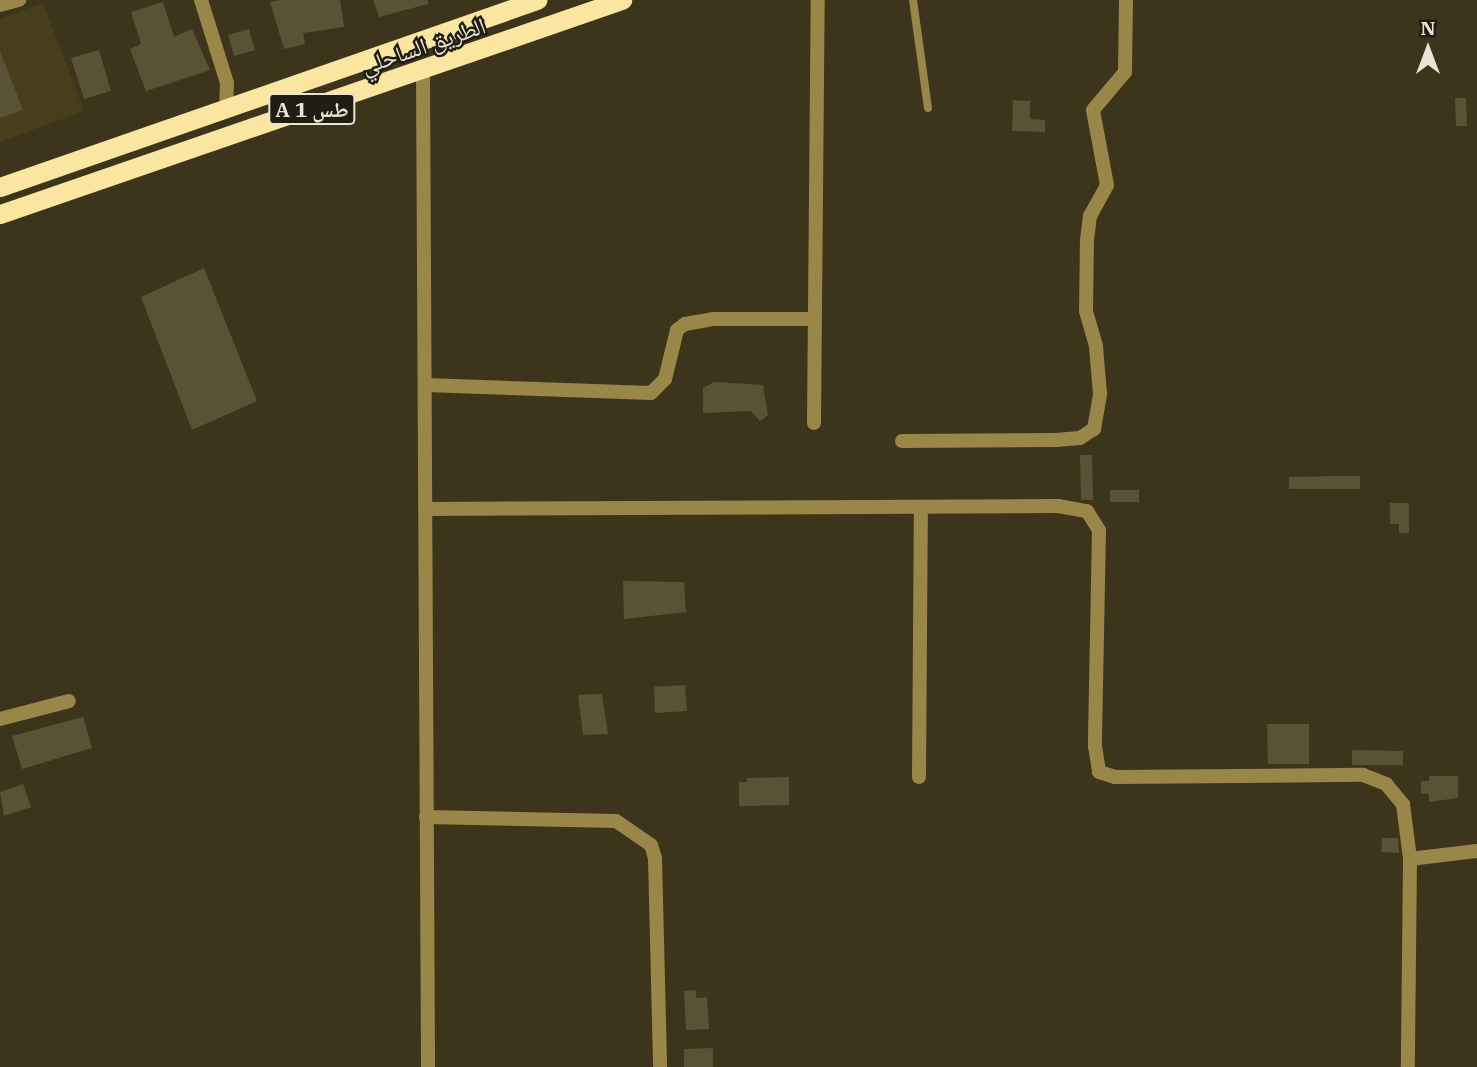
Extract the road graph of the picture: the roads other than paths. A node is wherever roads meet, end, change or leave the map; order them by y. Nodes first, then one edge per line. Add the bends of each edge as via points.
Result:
1 (19, 0) edge
2 (201, 0) edge
3 (537, 0) edge
4 (622, 0) edge
5 (818, 0) edge
6 (913, 0) edge
7 (1126, 0) edge
8 (0, 5) edge
9 (423, 72) junction
10 (226, 106) junction
11 (928, 108) dead end
12 (0, 187) edge
13 (0, 214) edge
14 (813, 319) junction
15 (425, 385) junction
16 (814, 423) dead end
17 (902, 441) dead end
18 (427, 509) junction
19 (921, 509) junction
20 (69, 701) dead end
21 (0, 719) edge
22 (919, 777) dead end
23 (426, 817) junction
24 (1477, 851) edge
25 (1410, 859) junction
26 (428, 1067) edge
27 (660, 1067) edge
28 (1408, 1067) edge

1 - 8 street
2 - 10 street via 228,83
3 - 10 highway, الطريق الساحلي / A 1 طس
4 - 9 highway, الطريق الساحلي / A 1 طس
5 - 14 street
6 - 11 lane
7 - 17 street via 1125,72 1093,110 1107,185 1090,216 1087,240 1086,311 1096,346 1100,394 1094,429 1080,438 1056,440
9 - 13 highway, الطريق الساحلي / A 1 طس
9 - 15 street
10 - 12 highway, الطريق الساحلي / A 1 طس
14 - 15 street via 713,319 685,324 677,331 665,379 650,393
14 - 16 street
15 - 18 street
18 - 19 street
18 - 23 street
19 - 22 street
19 - 25 street via 1058,506 1087,511 1096,519 1095,746 1099,772 1115,777 1300,774 1376,778 1403,804
20 - 21 street
23 - 26 street
23 - 27 street via 616,821 651,845 659,947
24 - 25 street
25 - 28 street

